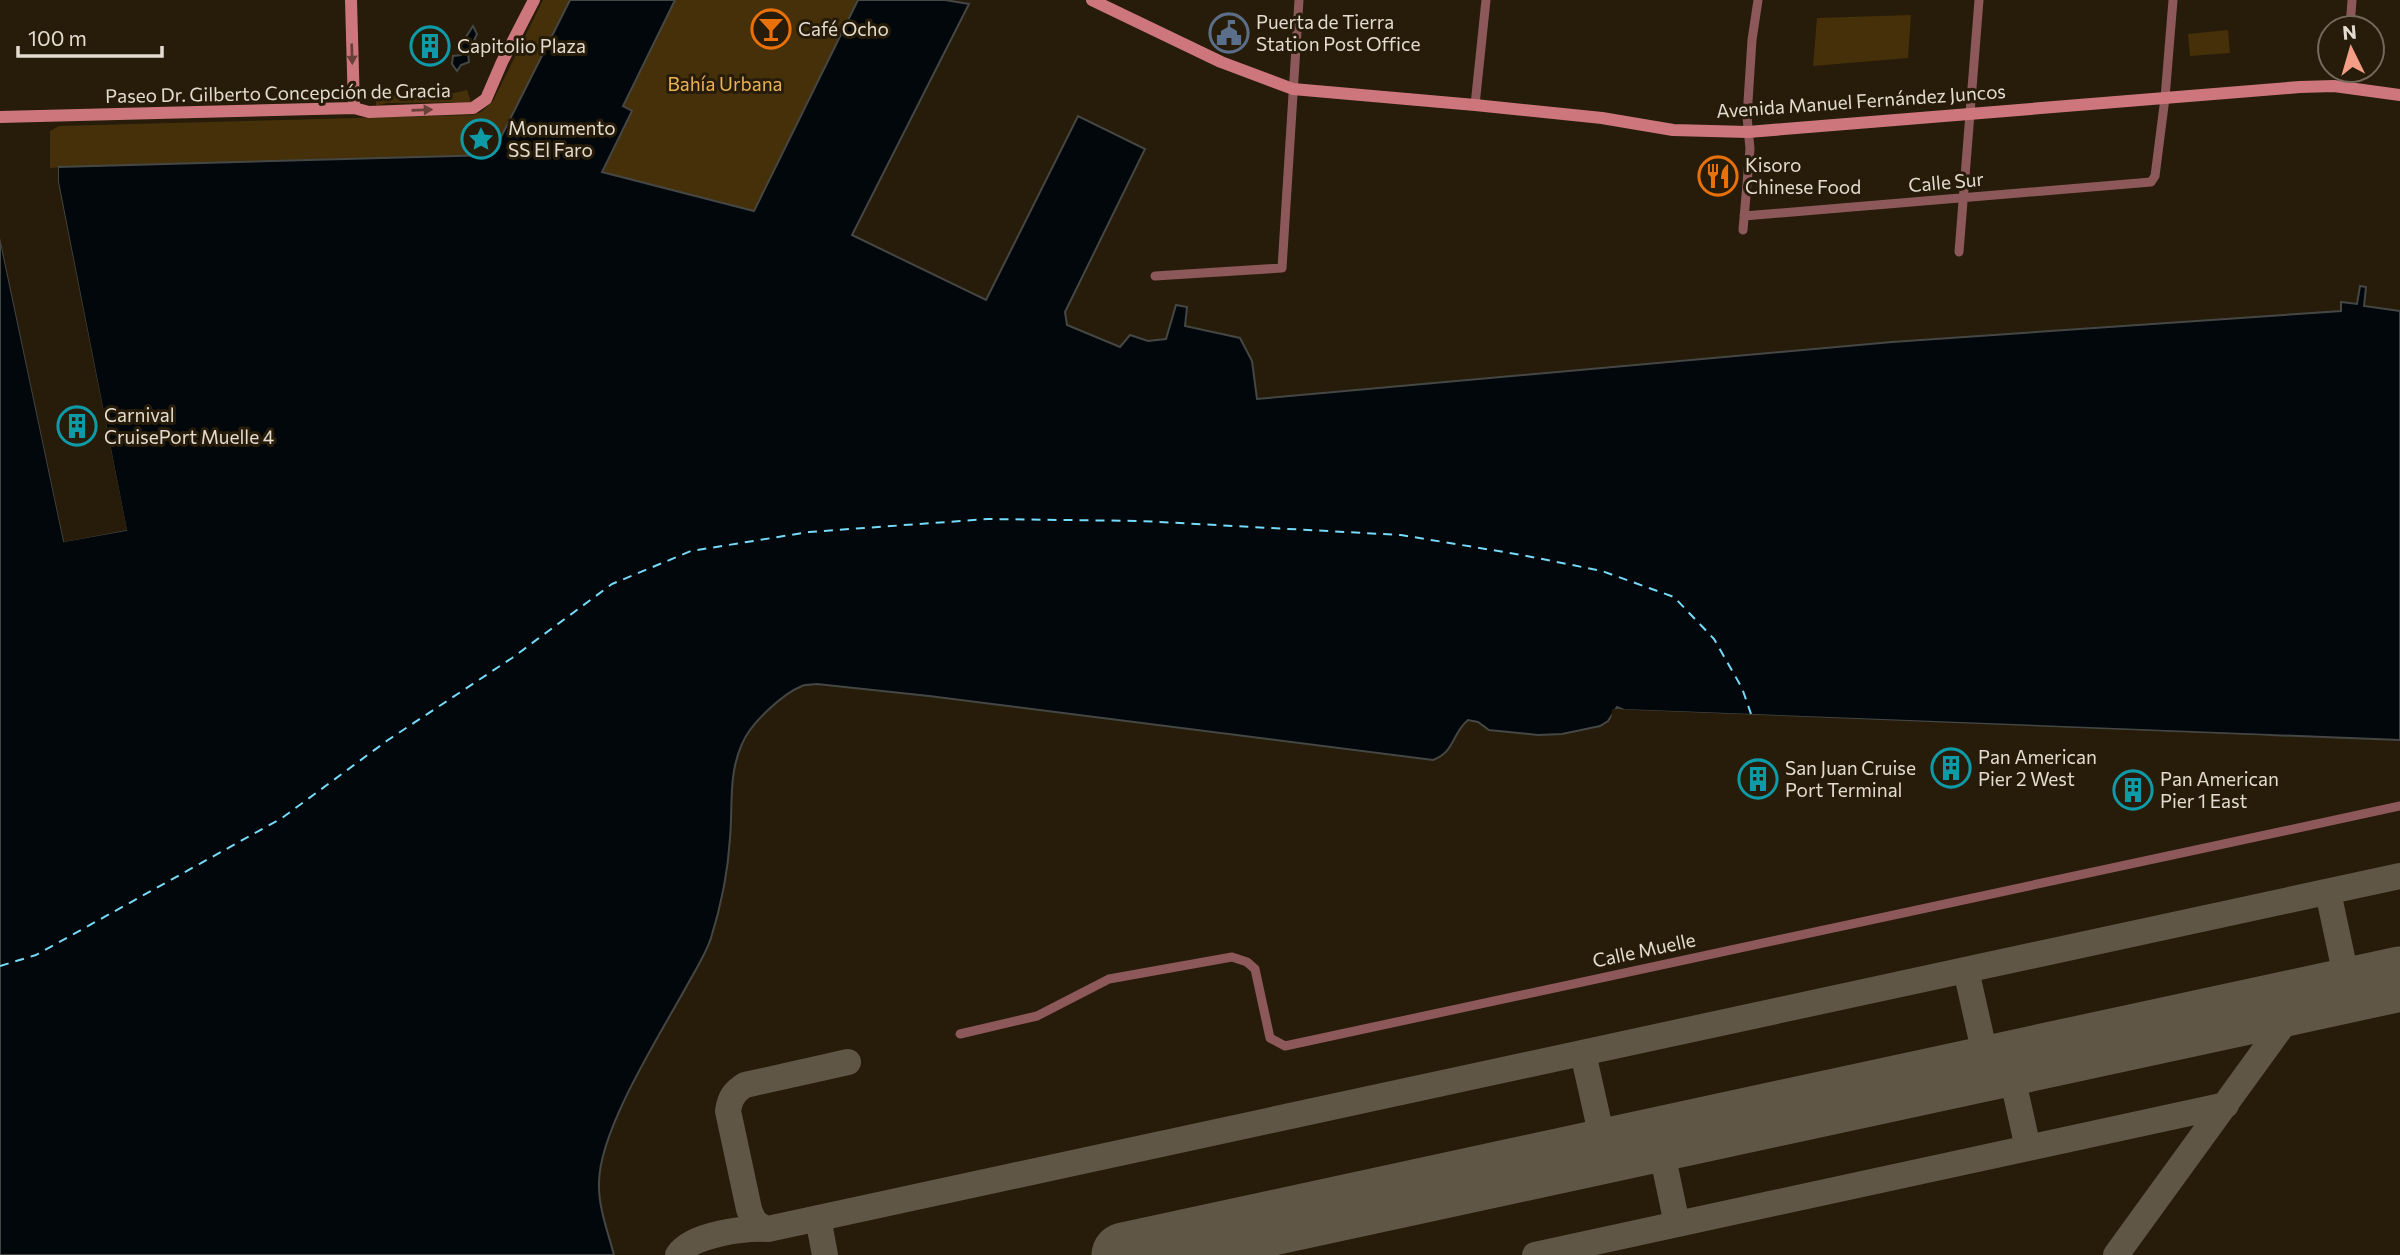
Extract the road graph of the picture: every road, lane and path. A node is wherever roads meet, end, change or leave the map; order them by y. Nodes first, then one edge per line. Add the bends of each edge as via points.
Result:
1 (351, 0) edge
2 (534, 0) edge
3 (1093, 0) edge
4 (1299, 0) edge
5 (1486, 0) edge
6 (1758, 0) edge
7 (1979, 0) edge
8 (2173, 0) edge
9 (2345, 84) edge
10 (2345, 87) junction
11 (1293, 89) junction
12 (2400, 95) edge
13 (2165, 98) junction
14 (1475, 105) junction
15 (354, 108) junction
16 (1970, 112) junction
17 (0, 117) edge
18 (1748, 132) junction
19 (1962, 198) junction
20 (1744, 216) junction
21 (1743, 230) dead end
22 (1959, 252) dead end
23 (1155, 276) dead end
24 (2400, 806) edge
25 (960, 1034) dead end

1 -> 15 main road
15 -> 2 main road, Paseo Dr. Gilberto Concepción de Gracia via 373,112 476,107 486,99
3 - 11 main road, Avenida Manuel Fernández Juncos via 1221,62
4 - 11 street
5 - 14 street
6 - 18 street
7 - 16 street
8 - 13 street
9 - 10 street
10 - 12 main road, Avenida Manuel Fernández Juncos
10 - 13 main road, Avenida Manuel Fernández Juncos via 2300,86
11 - 14 main road, Avenida Manuel Fernández Juncos
11 - 23 street via 1282,268
13 - 16 main road, Avenida Manuel Fernández Juncos
13 - 19 street, Calle Sur via 2151,181
14 - 18 main road, Avenida Manuel Fernández Juncos via 1673,130
15 - 17 main road, Paseo Dr. Gilberto Concepción de Gracia
16 - 18 main road, Avenida Manuel Fernández Juncos
16 - 19 street
18 - 20 street via 1751,149
19 - 20 street, Calle Sur
19 - 22 street
20 - 21 street
24 - 25 street, Calle Muelle via 1285,1046 1270,1038 1255,970 1232,957 1109,979 1037,1016

